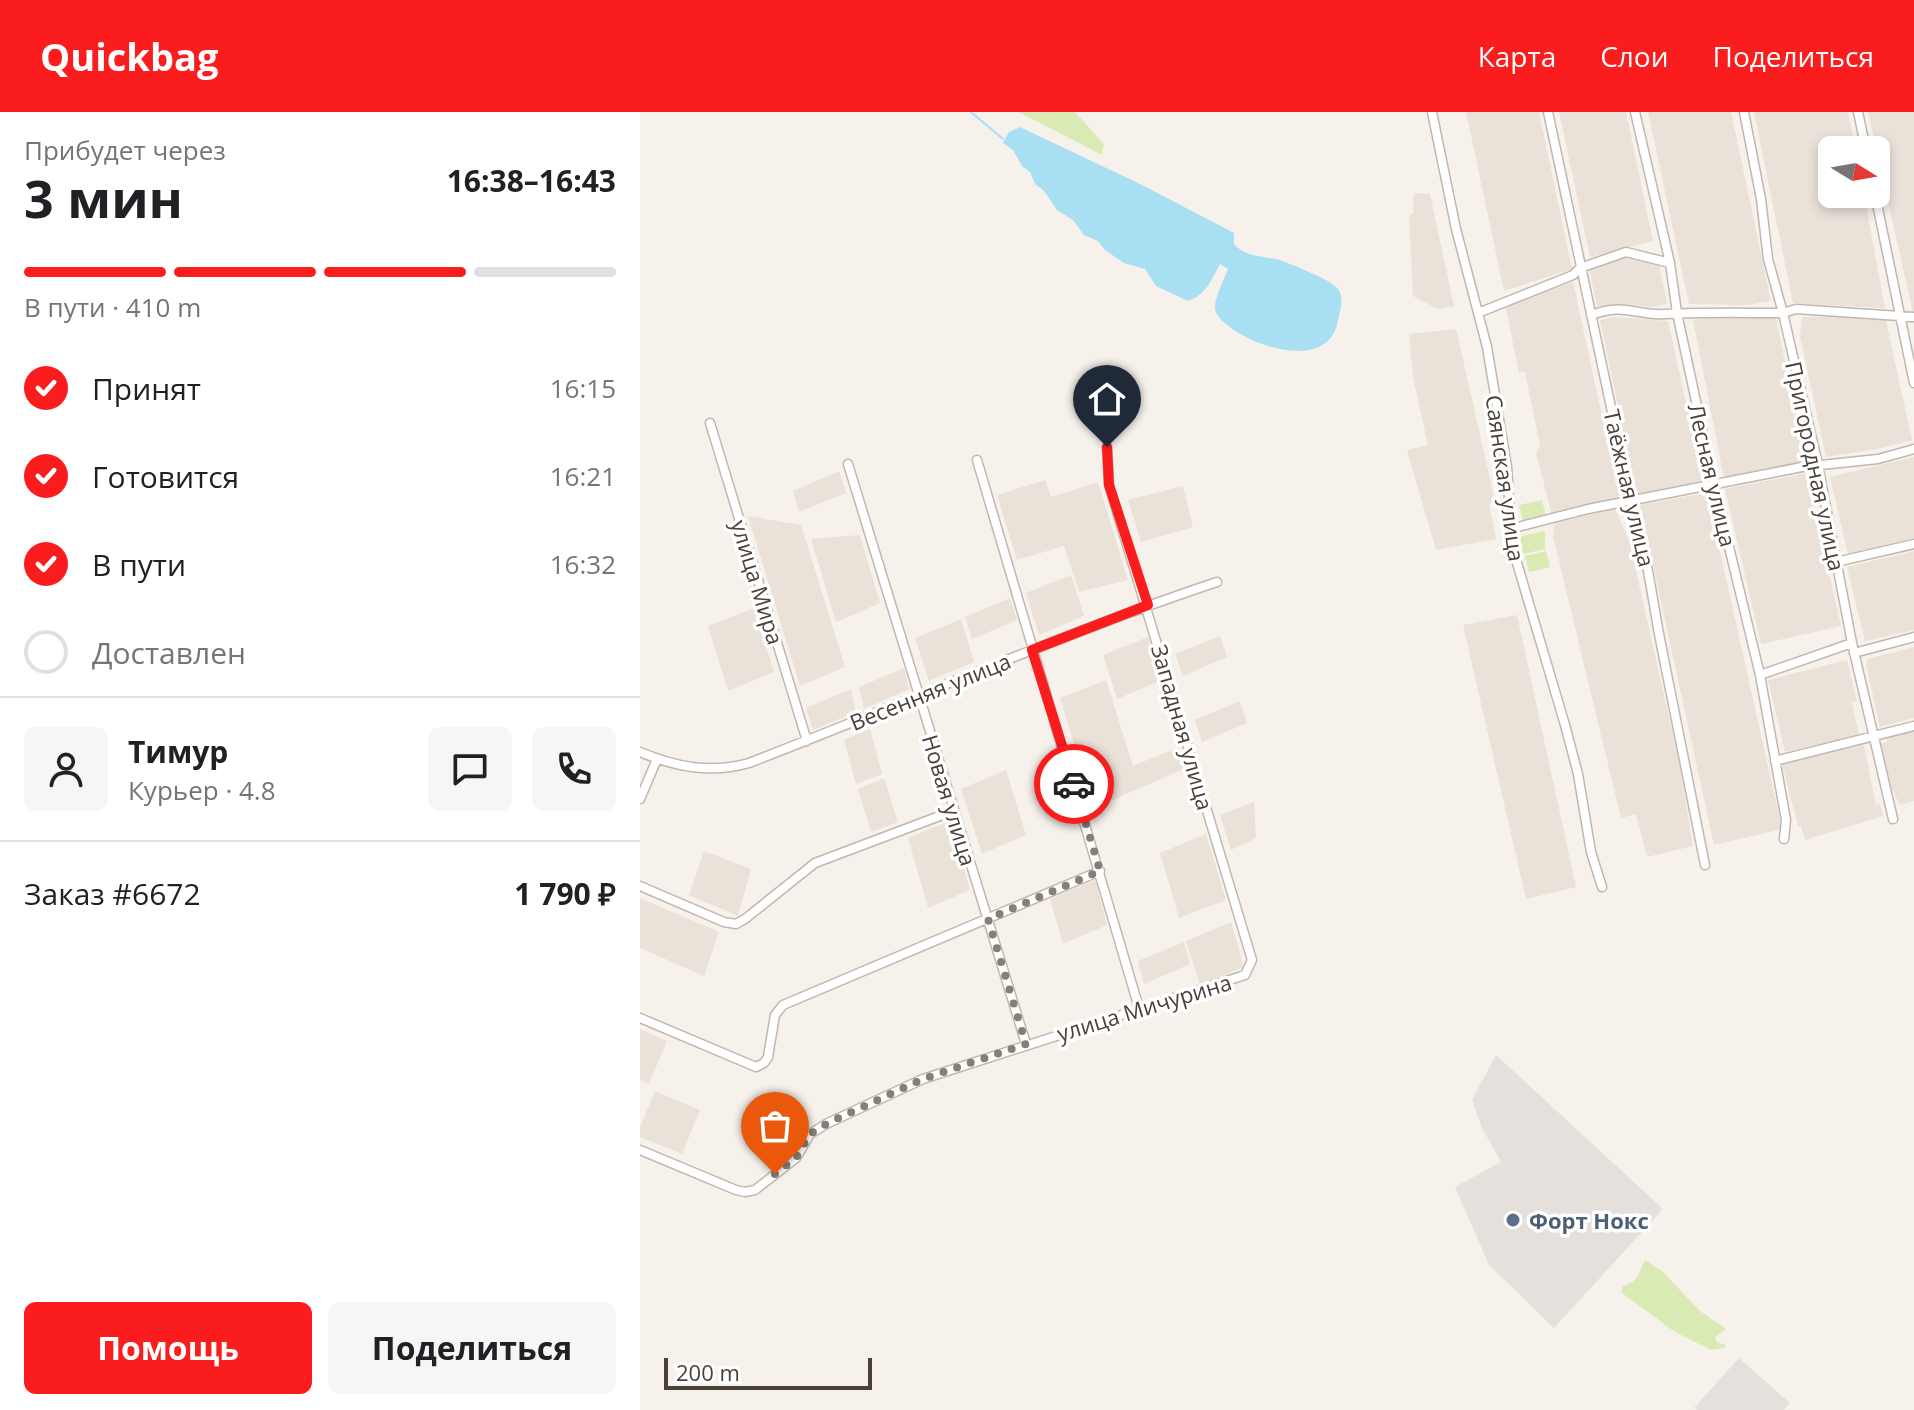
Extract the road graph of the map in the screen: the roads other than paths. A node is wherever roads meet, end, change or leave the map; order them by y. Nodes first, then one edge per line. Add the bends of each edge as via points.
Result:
1 (1432, 112) edge
2 (1548, 112) edge
3 (1635, 112) edge
4 (1744, 112) edge
5 (1858, 112) edge
6 (1863, 136) edge
7 (1878, 208) edge
8 (1670, 263) junction
9 (1580, 268) junction
10 (1478, 313) junction
11 (1677, 313) junction
12 (1783, 313) junction
13 (1591, 315) junction
14 (1900, 316) junction
15 (1914, 317) edge
16 (1914, 383) edge
17 (710, 423) dead end
18 (1107, 447) dead end
19 (1914, 449) edge
20 (977, 460) dead end
21 (848, 464) dead end
22 (1818, 465) junction
23 (1714, 485) junction
24 (1631, 501) junction
25 (1510, 529) junction
26 (1914, 544) edge
27 (1836, 562) junction
28 (1217, 582) dead end
29 (1148, 605) junction
30 (1914, 637) edge
31 (1853, 648) junction
32 (1032, 650) junction
33 (1760, 675) junction
34 (918, 697) junction
35 (1914, 726) edge
36 (1872, 737) junction
37 (807, 741) junction
38 (640, 752) edge
39 (657, 759) junction
40 (1775, 761) junction
41 (640, 799) edge
42 (953, 811) junction
43 (1893, 819) dead end
44 (1784, 839) dead end
45 (1705, 865) dead end
46 (1100, 871) junction
47 (640, 886) edge
48 (1602, 887) dead end
49 (988, 919) junction
50 (1252, 960) joint
51 (1139, 1008) junction
52 (640, 1018) edge
53 (1026, 1044) junction
54 (640, 1150) edge

1 - 10 street, Саянская улица
2 - 9 street, Таёжная улица
3 - 8 street, Лесная улица
4 - 12 street, Пригородная улица via 1768,259
5 - 6 street
7 - 14 street
8 - 9 street via 1626,252
8 - 11 street, Лесная улица
9 - 10 street
9 - 13 street, Таёжная улица
10 - 25 street, Саянская улица via 1507,467
11 - 12 street
11 - 13 street via 1627,308
11 - 23 street, Лесная улица
12 - 14 street via 1796,309
12 - 22 street, Пригородная улица
13 - 24 street, Таёжная улица
14 - 15 street
14 - 16 street
17 - 37 street, улица Мира
18 - 29 street, Западная улица via 1109,485
19 - 22 street
20 - 32 street
21 - 34 street, Новая улица
22 - 23 street
22 - 27 street, Пригородная улица
23 - 24 street
23 - 33 street, Лесная улица
24 - 25 street
24 - 45 street, Таёжная улица via 1644,540
25 - 48 street, Саянская улица via 1572,749
26 - 27 street
27 - 31 street, Пригородная улица
28 - 29 street, Весенняя улица
29 - 32 street, Весенняя улица
29 - 50 street, Западная улица
30 - 31 street
31 - 33 street
31 - 36 street, Пригородная улица
32 - 34 street, Весенняя улица
32 - 46 street
33 - 40 street, Лесная улица
34 - 37 street, Весенняя улица
34 - 42 street, Новая улица
35 - 36 street
36 - 40 street
36 - 43 street, Пригородная улица
37 - 39 street, Весенняя улица via 727,769
38 - 39 street, Весенняя улица
39 - 41 street
40 - 44 street, Лесная улица via 1786,820
42 - 47 street via 815,863 736,924
42 - 49 street, Новая улица
46 - 49 street
46 - 51 street
49 - 52 street via 783,1005 775,1015 768,1057 756,1067
49 - 53 street, Новая улица
50 - 51 street, улица Мичурина via 1245,975
51 - 53 street, улица Мичурина
53 - 54 street, улица Мичурина via 923,1079 828,1123 810,1134 796,1158 755,1190 736,1190

